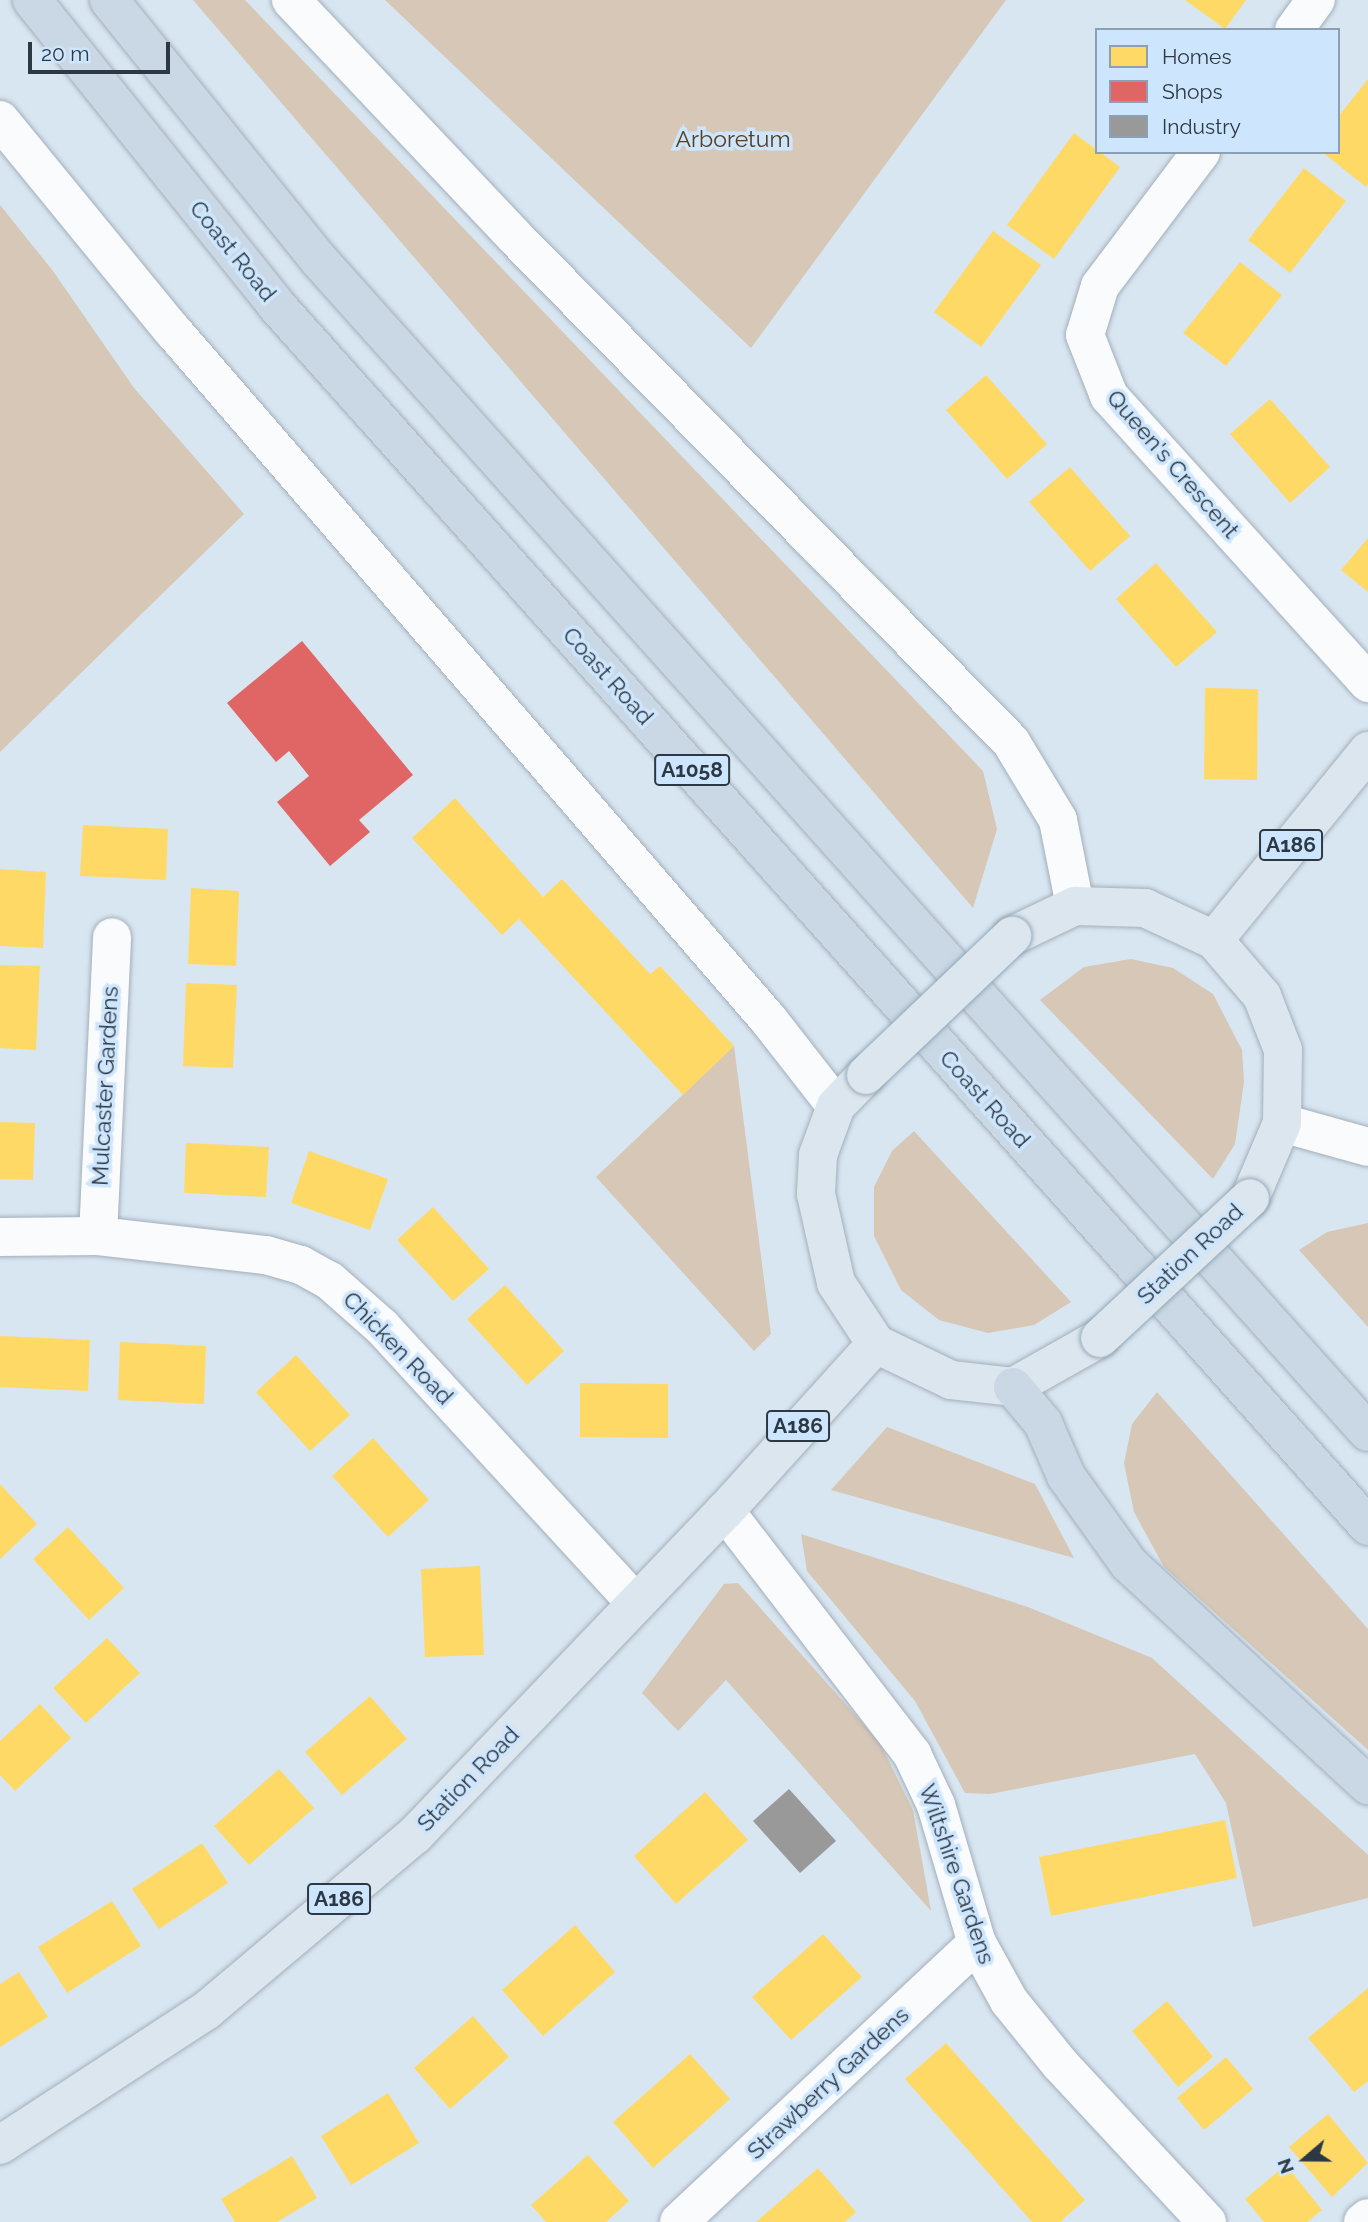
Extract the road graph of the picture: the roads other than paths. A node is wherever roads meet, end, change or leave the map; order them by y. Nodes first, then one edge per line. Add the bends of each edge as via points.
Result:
1 (32, 0) edge
2 (109, 0) edge
3 (291, 0) edge
4 (1316, 0) edge
5 (1295, 28) edge
6 (0, 120) edge
7 (1199, 154) edge
8 (1368, 683) edge
9 (1368, 751) edge
10 (1075, 906) junction
11 (112, 937) dead end
12 (1214, 940) junction
13 (836, 1106) junction
14 (1282, 1123) junction
15 (1368, 1147) edge
16 (98, 1236) junction
17 (0, 1237) edge
18 (876, 1344) junction
19 (1013, 1387) junction
20 (1368, 1432) edge
21 (725, 1511) junction
22 (1368, 1526) edge
23 (636, 1603) junction
24 (1368, 1785) edge
25 (977, 1943) junction
26 (0, 2146) edge
27 (1368, 2218) edge
28 (679, 2222) edge
29 (1207, 2222) edge
30 (1363, 2222) edge

1 - 22 highway, Coast Road / A1058 via 276,305
2 - 20 highway, A1058 via 318,258
3 - 10 street via 514,236 1011,742 1058,820
4 - 5 street
6 - 13 street via 173,331 768,1019
7 - 8 street, Queen's Crescent via 1100,286 1085,335 1109,396
9 - 12 main road, A186
10 - 12 main road, Station Road via 1145,908
10 - 13 main road, bridge via 1013,936
11 - 16 street, Mulcaster Gardens
12 - 14 main road, Station Road via 1262,996 1283,1049
13 - 18 main road via 818,1155 816,1194 836,1283
14 - 15 street
14 - 19 main road, Station Road, bridge via 1250,1198 1100,1338
16 - 17 street, Chicken Road
16 - 23 street, Chicken Road via 266,1255 301,1265 330,1281 382,1327
18 - 19 main road via 951,1380
18 - 21 main road, Station Road / A186
19 - 24 highway via 1043,1423 1066,1476 1129,1564
21 - 23 main road, Station Road / A186
21 - 25 street, Wiltshire Gardens via 912,1754 936,1805
23 - 26 main road, Station Road / A186 via 415,1836 207,2010
25 - 28 street, Strawberry Gardens
25 - 29 street, Wiltshire Gardens via 1030,2029
27 - 30 street

